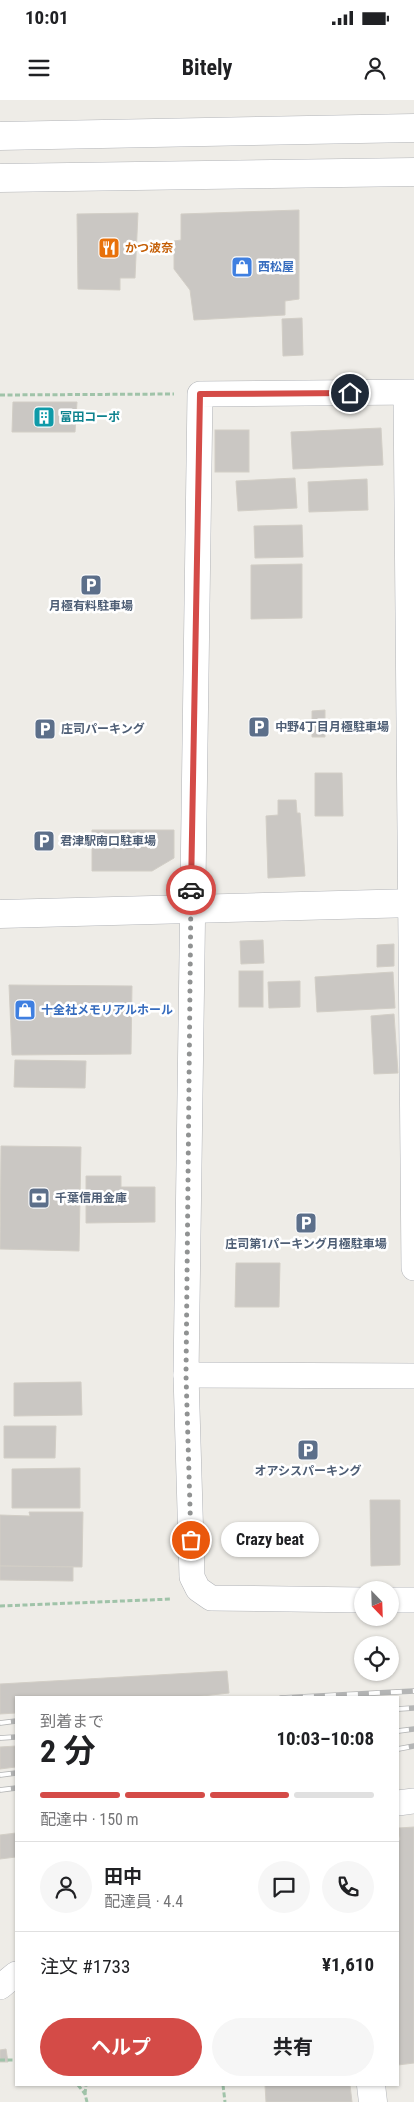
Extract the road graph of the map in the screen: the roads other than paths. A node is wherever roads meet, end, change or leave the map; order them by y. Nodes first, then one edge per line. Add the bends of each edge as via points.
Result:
1 (414, 128) edge
2 (0, 136) edge
3 (414, 172) edge
4 (0, 178) edge
5 (410, 393) edge
6 (412, 903) edge
7 (191, 908) junction
8 (0, 914) edge
9 (414, 1268) edge
10 (186, 1375) junction
11 (414, 1376) edge
12 (354, 1600) edge
13 (399, 1600) edge
14 (414, 1600) edge
15 (414, 1801) edge
16 (399, 1803) edge
17 (15, 1975) edge
18 (0, 1987) edge
19 (371, 2086) edge
20 (373, 2102) edge

1 - 2 street
3 - 4 street
5 - 6 street
5 - 7 street via 200,394
6 - 7 street
6 - 9 street
7 - 8 street
7 - 10 street
10 - 11 street
10 - 12 street via 192,1577 198,1589 210,1598
13 - 14 street
15 - 16 street
17 - 18 street
19 - 20 street

